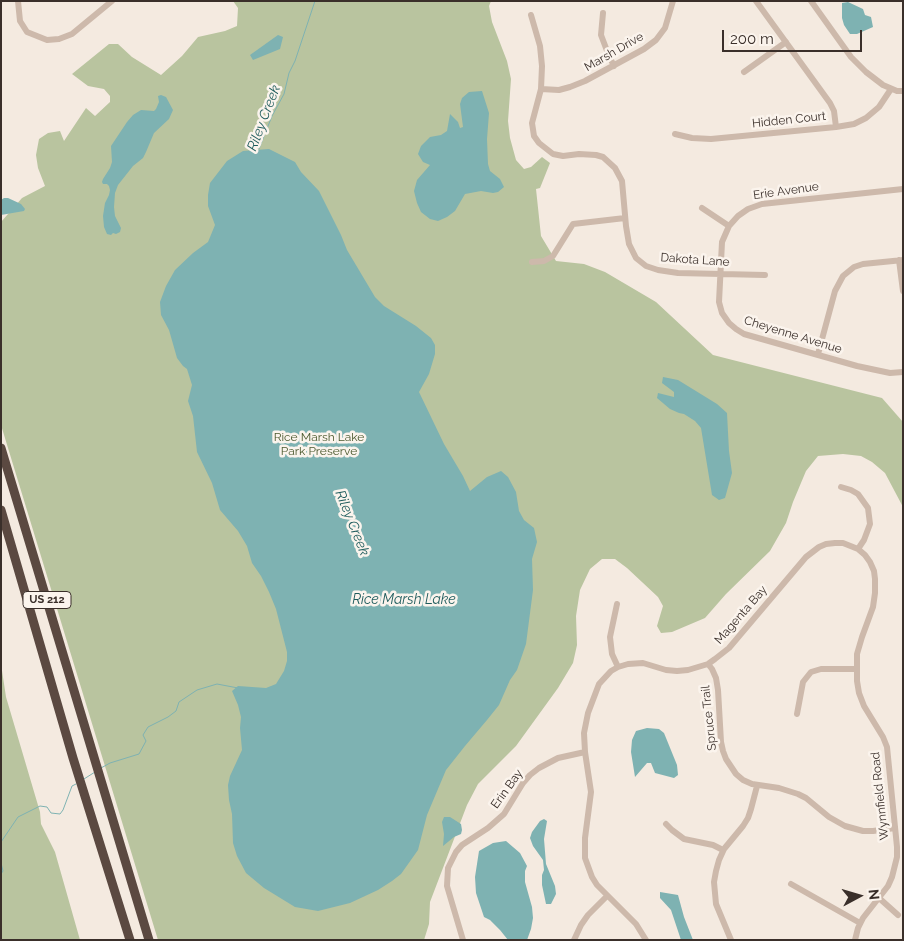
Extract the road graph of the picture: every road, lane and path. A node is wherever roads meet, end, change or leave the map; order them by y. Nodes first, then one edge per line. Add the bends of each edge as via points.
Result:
1 (18, 1) edge
2 (112, 1) edge
3 (673, 1) edge
4 (756, 1) edge
5 (811, 1) edge
6 (603, 13) dead end
7 (531, 15) dead end
8 (786, 42) junction
9 (614, 66) junction
10 (744, 72) dead end
11 (891, 88) junction
12 (541, 89) junction
13 (903, 91) edge
14 (836, 127) junction
15 (675, 134) dead end
16 (903, 189) edge
17 (702, 208) dead end
18 (625, 218) junction
19 (729, 226) junction
20 (901, 260) edge
21 (532, 262) dead end
22 (843, 266) dead end
23 (847, 272) junction
24 (720, 274) junction
25 (765, 275) dead end
26 (903, 291) edge
27 (818, 354) junction
28 (903, 372) edge
29 (1, 448) edge
30 (841, 487) dead end
31 (1, 510) edge
32 (858, 549) junction
33 (617, 604) dead end
34 (708, 664) junction
35 (618, 667) junction
36 (856, 669) junction
37 (797, 714) dead end
38 (585, 752) junction
39 (757, 786) junction
40 (666, 824) dead end
41 (895, 828) junction
42 (723, 850) junction
43 (791, 884) dead end
44 (607, 896) junction
45 (879, 898) junction
46 (898, 915) dead end
47 (860, 923) junction
48 (130, 940) edge
49 (149, 940) edge
50 (463, 940) edge
51 (574, 940) edge
52 (646, 940) edge
53 (731, 940) edge
54 (855, 940) edge

1 - 2 street via 20,21 26,30 47,40 72,34
3 - 9 street, Marsh Drive via 665,28 656,40
4 - 8 street
5 - 11 street via 851,57 866,72
6 - 9 street via 601,35
7 - 12 street, Dakota Lane via 540,46
8 - 10 street
8 - 14 street via 830,103
9 - 12 street, Marsh Drive via 570,87
11 - 13 street
11 - 14 street, Hidden Court via 879,107 866,118
12 - 18 street, Dakota Lane via 532,123 534,136 555,155 596,155 609,162 622,181
14 - 15 street, Hidden Court via 711,139
16 - 19 street, Erie Avenue via 762,204 748,209
17 - 19 street
18 - 21 street via 573,224 553,256
18 - 24 street, Dakota Lane via 636,258 646,266 671,272
19 - 24 street via 722,242
20 - 23 street via 862,264
20 - 26 street
22 - 23 street
23 - 27 street via 835,292
24 - 25 street, Dakota Lane
24 - 27 street, Cheyenne Avenue via 722,313 736,329
27 - 28 street, Cheyenne Avenue via 890,373
29 - 49 highway, US 212
30 - 32 street via 858,494 868,508 870,524
31 - 48 highway, US 212
32 - 34 street, Magenta Bay via 835,543 812,551 729,648
32 - 36 street, Wynnfield Road via 868,559 876,579 873,607 860,642
33 - 35 street via 610,637
34 - 35 street, Magenta Bay via 688,670 666,670 643,663
34 - 39 street, Spruce Trail via 718,690 721,742 726,759 736,774
35 - 38 street via 599,684 585,723
36 - 37 street via 811,672 803,682
36 - 41 street, Wynnfield Road via 864,706 887,747
38 - 44 street via 591,792 585,858 592,877
38 - 50 street, Erin Bay via 558,758 539,768 523,783 504,814 456,852 448,868 447,886
39 - 41 street, Spruce Trail via 798,794 837,822 854,829
39 - 42 street via 748,818
40 - 42 street via 684,839
41 - 45 street, Wynnfield Road via 895,868
42 - 53 street via 718,860 714,893
43 - 47 street
44 - 51 street via 584,920
44 - 52 street via 636,924
45 - 46 street
45 - 47 street, Wynnfield Road
47 - 54 street, Wynnfield Road

